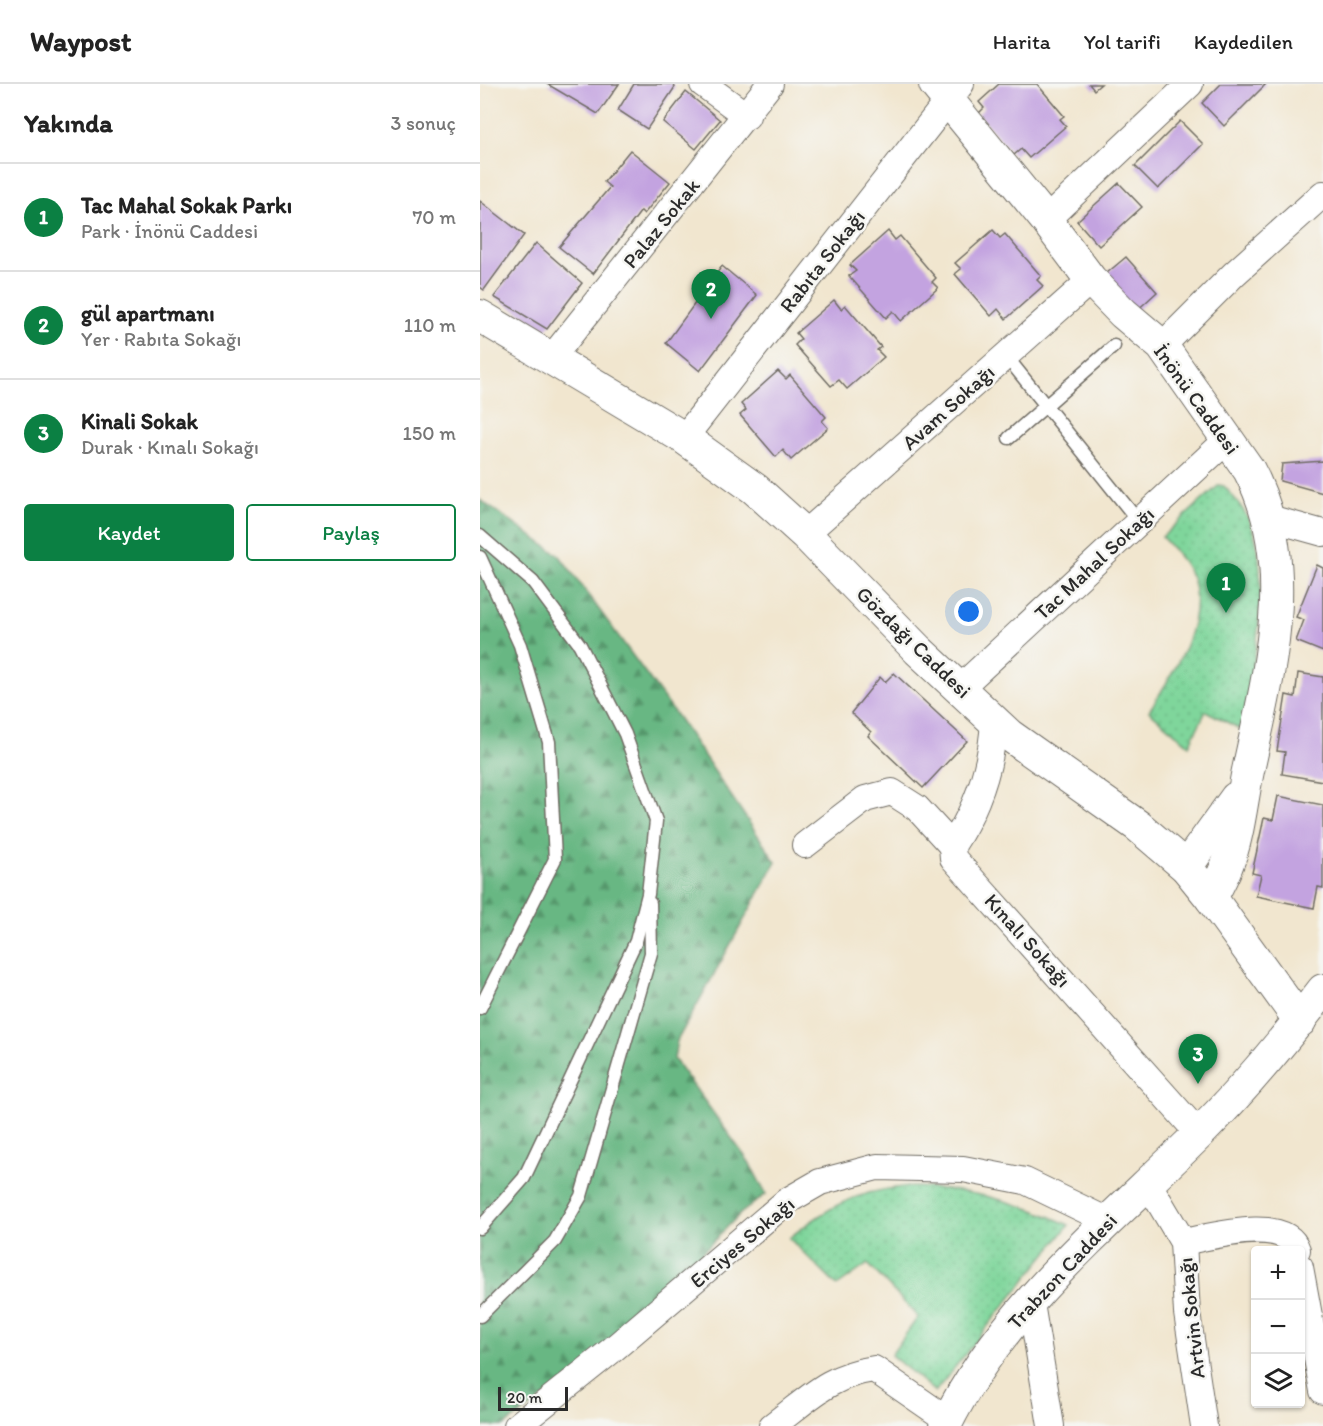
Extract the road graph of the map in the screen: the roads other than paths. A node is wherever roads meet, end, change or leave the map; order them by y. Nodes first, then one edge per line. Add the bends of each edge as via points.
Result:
1 (703, 84) edge
2 (770, 84) edge
3 (1190, 84) edge
4 (948, 90) edge
5 (747, 116) junction
6 (1323, 194) edge
7 (1046, 220) junction
8 (1091, 280) junction
9 (480, 316) edge
10 (1114, 346) dead end
11 (1162, 346) junction
12 (1006, 356) junction
13 (550, 360) junction
14 (1046, 406) junction
15 (684, 438) junction
16 (1009, 438) dead end
17 (1227, 440) junction
18 (1269, 518) junction
19 (1139, 522) junction
20 (1323, 533) edge
21 (805, 534) junction
22 (480, 536) edge
23 (480, 557) edge
24 (961, 687) junction
25 (994, 719) junction
26 (1245, 785) junction
27 (805, 845) dead end
28 (952, 846) junction
29 (1186, 867) junction
30 (650, 876) junction
31 (1211, 898) junction
32 (1323, 990) edge
33 (480, 1008) edge
34 (1300, 1021) junction
35 (1199, 1134) junction
36 (1148, 1183) junction
37 (1108, 1221) junction
38 (480, 1228) edge
39 (1183, 1242) junction
40 (1294, 1246) edge
41 (1305, 1294) edge
42 (1031, 1303) junction
43 (480, 1316) edge
44 (1323, 1391) edge
45 (946, 1423) edge
46 (517, 1426) edge
47 (772, 1426) edge
48 (1051, 1426) edge
49 (1204, 1426) edge

1 - 5 street
2 - 5 street, Palaz Sokak
3 - 7 street
4 - 7 street, İnönü Caddesi
4 - 15 street, Rabıta Sokağı
5 - 13 street, Palaz Sokak
6 - 11 street
7 - 8 street, İnönü Caddesi
8 - 11 street, İnönü Caddesi
8 - 12 street, Avam Sokağı
9 - 13 street, Gözdağı Caddesi
10 - 14 lane
11 - 17 street, İnönü Caddesi
12 - 14 lane
12 - 21 street, Avam Sokağı
13 - 15 street, Gözdağı Caddesi
14 - 16 lane
14 - 19 lane
15 - 21 street, Gözdağı Caddesi via 755,489
17 - 18 street, İnönü Caddesi via 1249,470
17 - 19 street, Tac Mahal Sokağı
18 - 20 street
18 - 26 street, İnönü Caddesi via 1275,555 1276,610
19 - 24 street, Tac Mahal Sokağı
21 - 24 street, Gözdağı Caddesi via 918,650
22 - 30 lane via 533,582 580,645 615,714 656,821
23 - 33 lane via 520,645 549,742 555,859
24 - 25 street, Gözdağı Caddesi
25 - 28 street via 993,746 978,799
25 - 29 street, Gözdağı Caddesi via 1018,741 1138,826
26 - 29 street
26 - 31 street, İnönü Caddesi via 1228,863
27 - 28 street, Kınalı Sokağı via 865,799 891,792 917,808
28 - 35 street, Kınalı Sokağı via 953,858
29 - 31 street, Gözdağı Caddesi
30 - 38 lane via 636,942 524,1178
30 - 43 lane via 651,953 581,1196 555,1241
31 - 34 street, Gözdağı Caddesi
32 - 34 street, Trabzon Caddesi
34 - 35 street, Trabzon Caddesi
35 - 36 street, Trabzon Caddesi
36 - 37 street, Trabzon Caddesi
36 - 39 street, Artvin Sokağı
37 - 42 street, Trabzon Caddesi
37 - 46 street, Erciyes Sokağı via 1025,1181 963,1169 877,1167 820,1182 787,1201
39 - 40 street via 1260,1230 1276,1231
39 - 49 street, Artvin Sokağı via 1187,1313
41 - 44 street
42 - 45 street, Trabzon Caddesi via 1003,1334
42 - 48 street
45 - 47 street via 874,1369 848,1373

